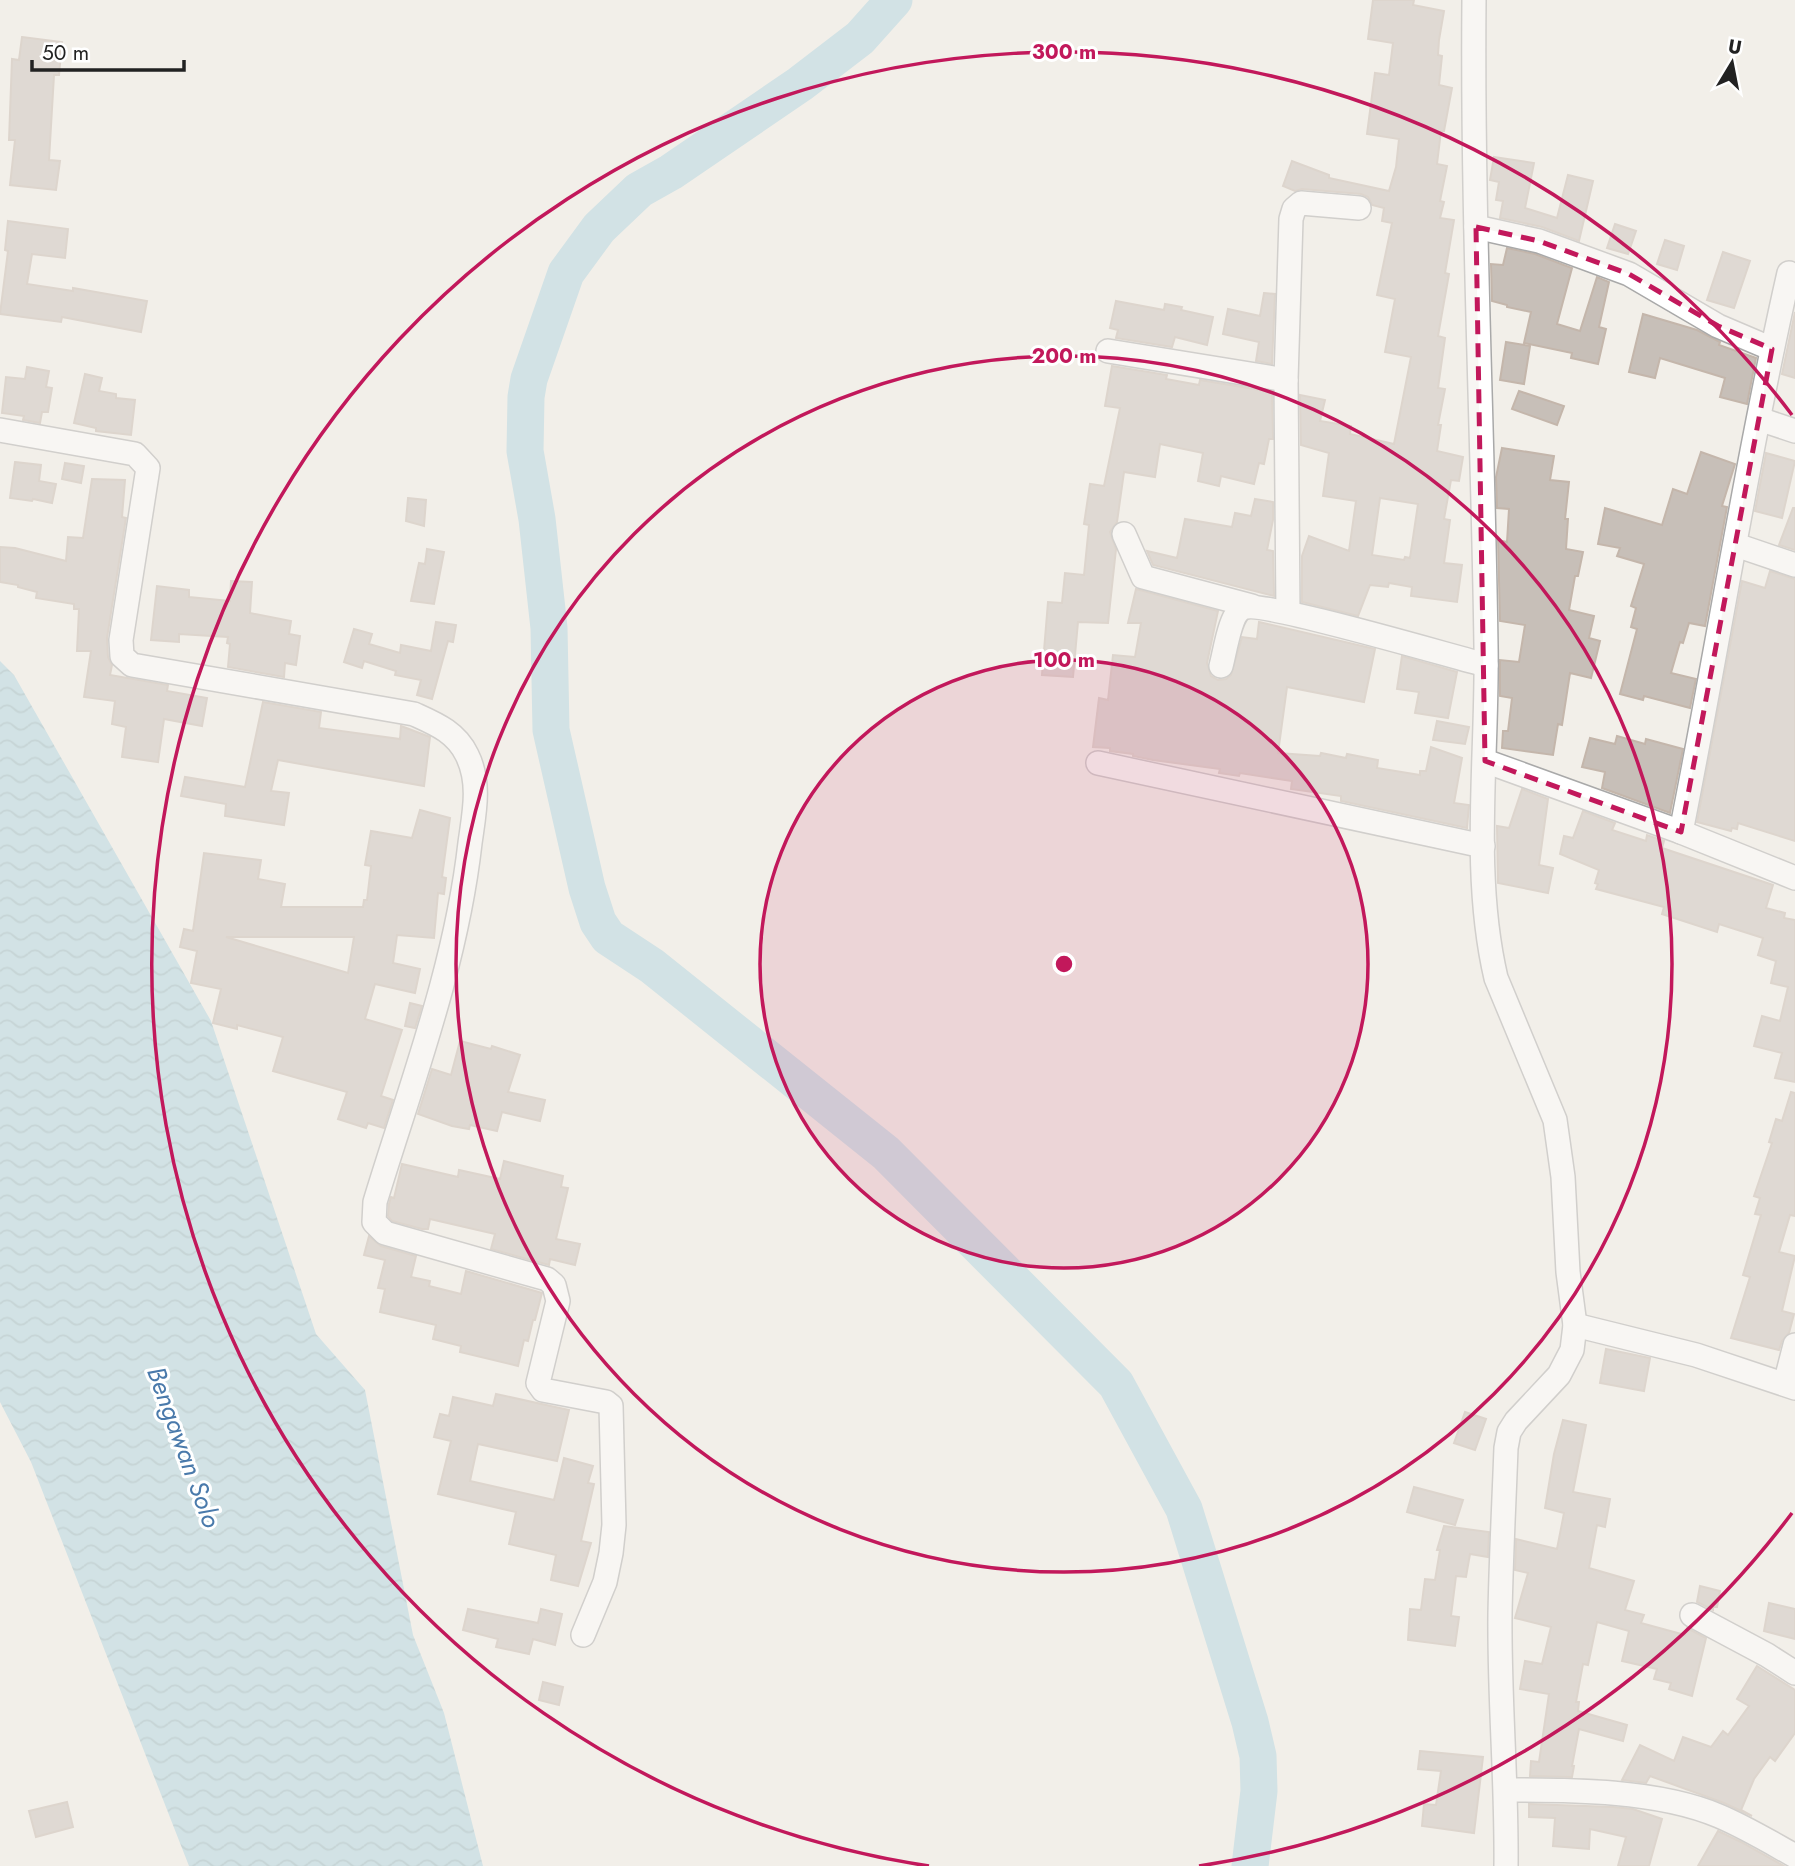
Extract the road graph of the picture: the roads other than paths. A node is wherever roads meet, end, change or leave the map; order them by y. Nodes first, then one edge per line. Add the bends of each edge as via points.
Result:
1 (1474, 0) edge
2 (1359, 208) dead end
3 (1476, 227) junction
4 (1789, 273) dead end
5 (1772, 349) junction
6 (1108, 351) dead end
7 (1286, 380) junction
8 (1759, 419) junction
9 (0, 430) edge
10 (1795, 431) edge
11 (1124, 534) dead end
12 (1736, 545) junction
13 (1795, 565) edge
14 (1252, 606) junction
15 (1288, 612) junction
16 (1486, 665) junction
17 (1221, 666) dead end
18 (1485, 761) junction
19 (1098, 763) dead end
20 (1681, 832) junction
21 (1483, 846) junction
22 (1795, 878) edge
23 (1575, 1325) junction
24 (1795, 1345) edge
25 (1790, 1386) edge
26 (1692, 1615) dead end
27 (583, 1635) dead end
28 (1795, 1672) edge
29 (1507, 1790) junction
30 (1795, 1856) edge
31 (1506, 1866) edge

1 - 3 street
2 - 7 street via 1301,203 1294,209
3 - 5 street via 1539,241 1629,274 1718,326
3 - 16 street
4 - 5 street
5 - 8 street
6 - 7 street
7 - 15 street
8 - 10 street
8 - 12 street
9 - 27 street via 135,454 148,468 121,640 122,656 132,665 414,714 451,731 468,755 477,789 464,893 444,979 374,1202 374,1222 386,1233 554,1284 558,1301 538,1384 542,1390 611,1406 611,1553 605,1582
11 - 14 street via 1143,577
12 - 13 street
12 - 20 street
14 - 15 street
14 - 17 street via 1241,608 1233,617
15 - 16 street
16 - 18 street
18 - 20 street
18 - 21 street
19 - 21 street
20 - 22 street
21 - 23 street via 1486,915 1496,978 1555,1120
23 - 25 street via 1696,1355
23 - 29 street via 1572,1350 1559,1376 1516,1421 1506,1448 1500,1614
24 - 25 street
26 - 28 street
29 - 30 street via 1608,1793 1688,1805
29 - 31 street

